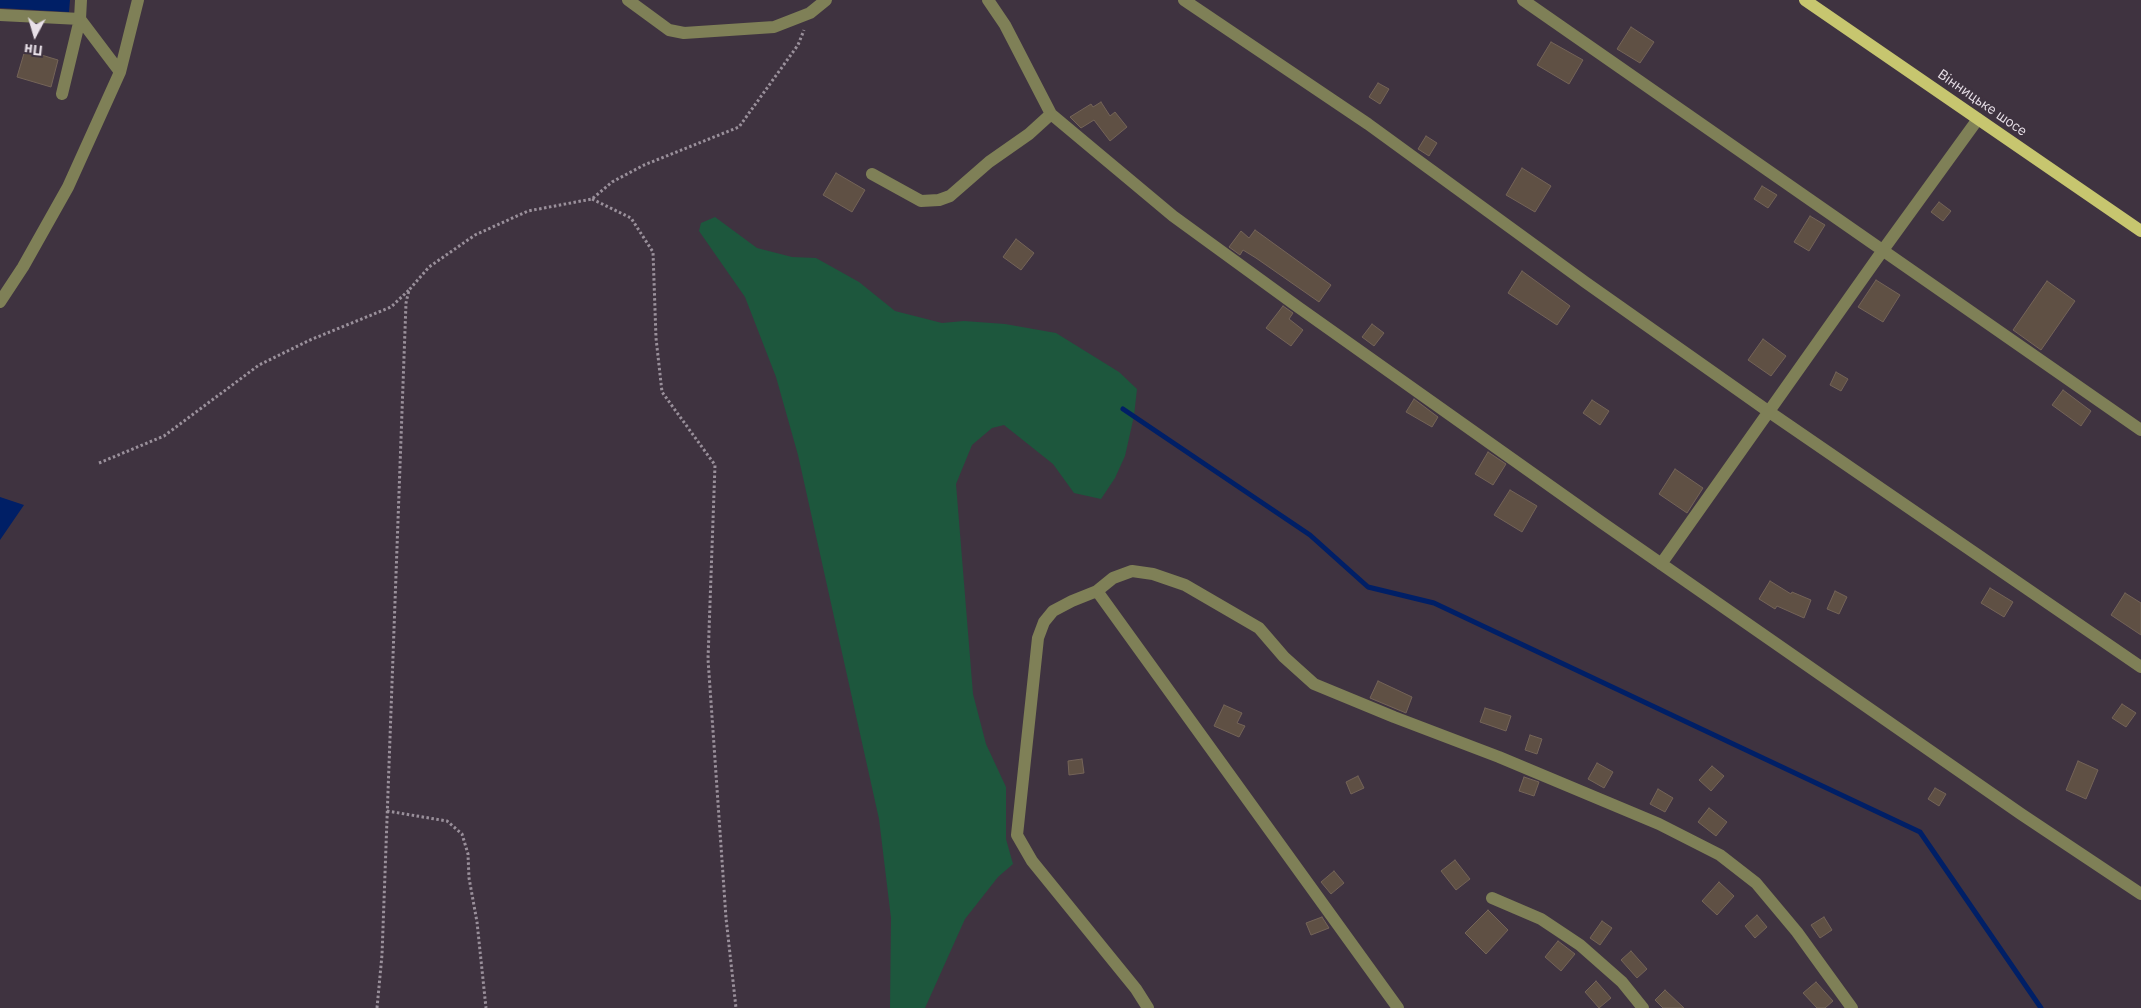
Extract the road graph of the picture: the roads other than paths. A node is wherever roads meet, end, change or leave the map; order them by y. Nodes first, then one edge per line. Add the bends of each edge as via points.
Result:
1 (81, 0) edge
2 (138, 0) edge
3 (628, 0) edge
4 (826, 0) edge
5 (988, 0) edge
6 (1184, 0) edge
7 (1524, 0) edge
8 (1805, 0) edge
9 (0, 15) edge
10 (80, 19) junction
11 (120, 72) junction
12 (62, 94) dead end
13 (1051, 114) junction
14 (1978, 119) junction
15 (872, 174) dead end
16 (2141, 231) edge
17 (1883, 250) junction
18 (0, 302) edge
19 (1769, 411) junction
20 (2141, 430) edge
21 (1661, 564) junction
22 (1097, 592) junction
23 (2141, 667) edge
24 (2141, 894) edge
25 (1492, 898) dead end
26 (1148, 1008) edge
27 (1398, 1008) edge
28 (1643, 1008) edge
29 (1852, 1008) edge

1 - 10 street
2 - 11 street
3 - 4 street via 669,30 684,33 774,27 810,13
5 - 13 street via 1005,25
6 - 19 street via 1368,124
7 - 17 street
8 - 14 main road, Вінницьке шосе
9 - 10 street
10 - 11 street
10 - 12 street
11 - 18 street via 68,187
13 - 15 street via 950,196 939,200 921,201
13 - 21 street via 1173,216
14 - 16 main road, Вінницьке шосе
14 - 17 street
17 - 19 street
17 - 20 street
19 - 21 street
19 - 23 street
21 - 24 street
22 - 26 street via 1053,611 1044,622 1038,638 1017,835 1032,861
22 - 27 street
22 - 29 street via 1113,578 1132,571 1185,585 1259,628 1314,684 1659,824 1720,855 1756,883 1798,932
25 - 28 street via 1541,919 1580,945 1622,982

